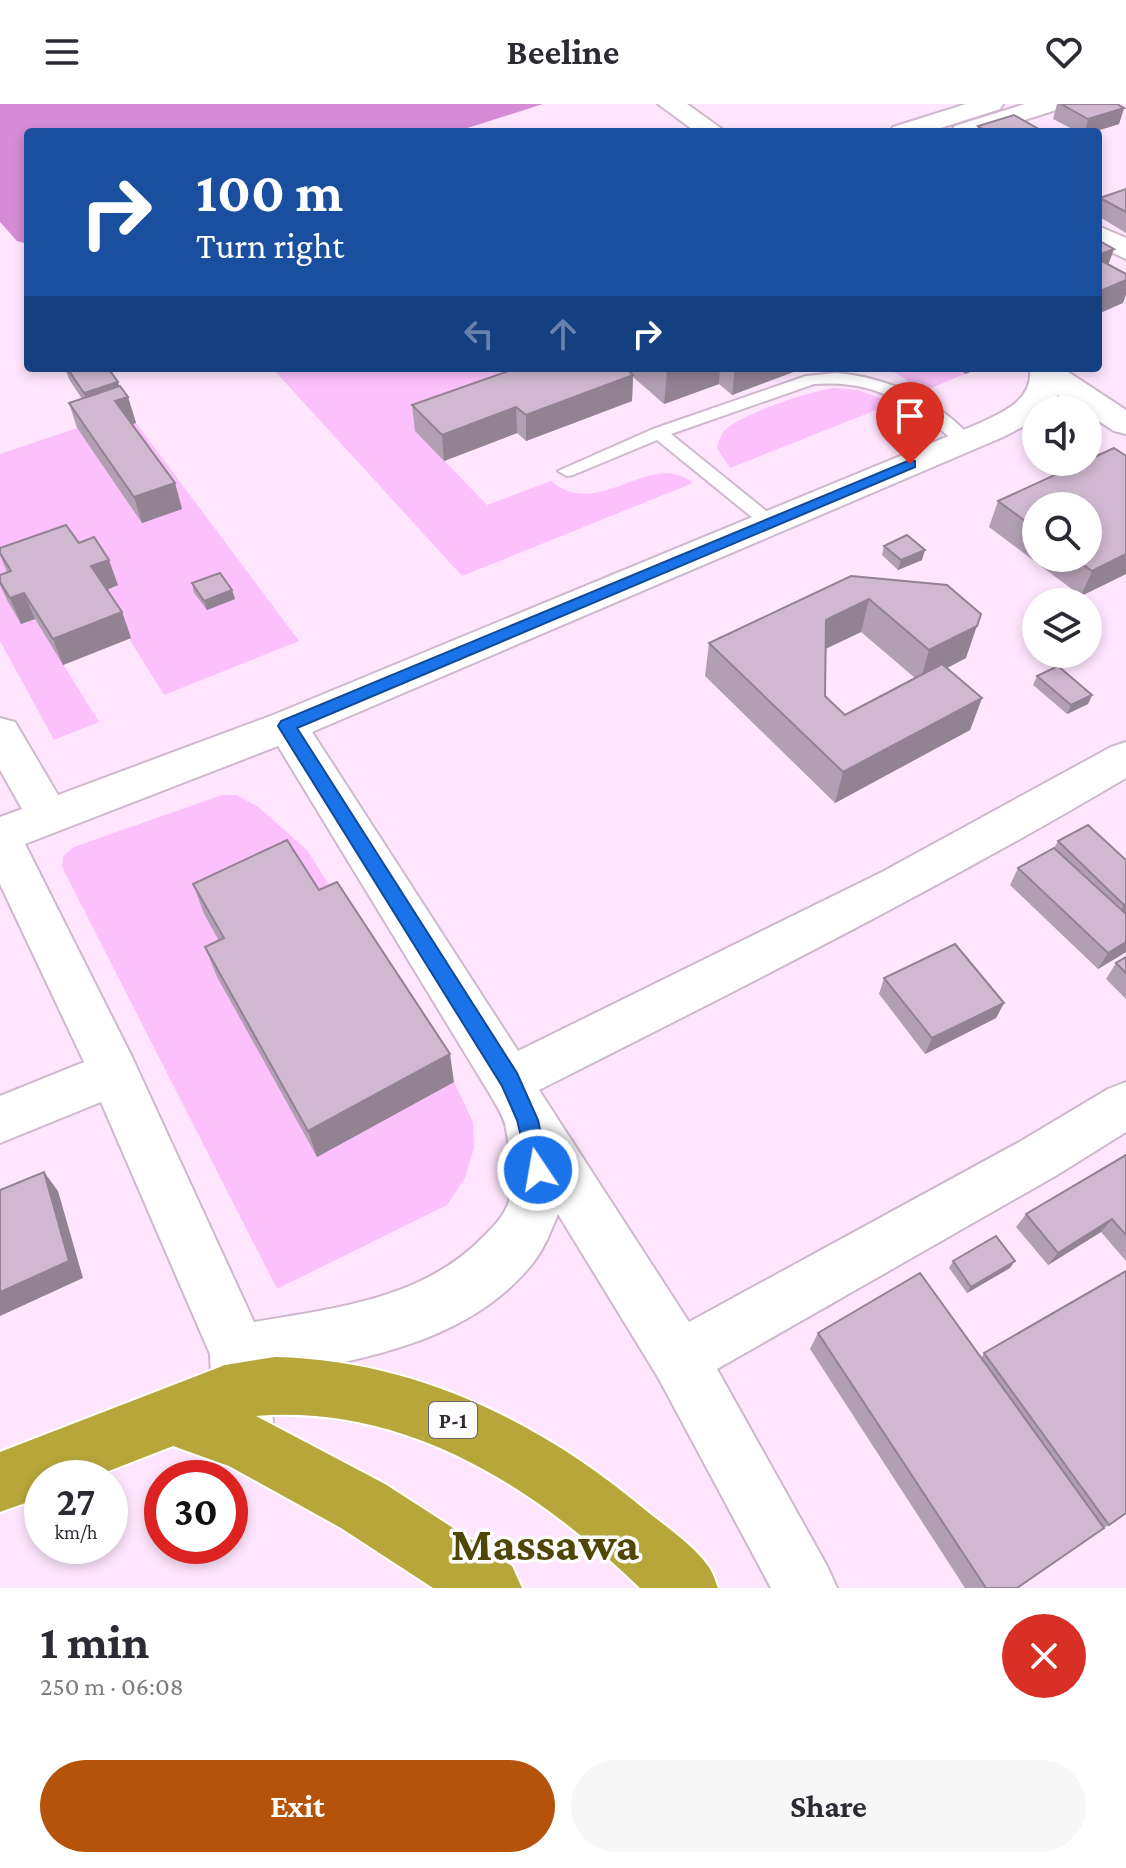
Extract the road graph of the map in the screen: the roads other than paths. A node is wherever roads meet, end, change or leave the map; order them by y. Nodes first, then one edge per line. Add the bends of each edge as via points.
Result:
1 (645, 104) edge
2 (670, 104) edge
3 (991, 104) edge
4 (1050, 104) edge
5 (679, 128) edge
6 (707, 128) edge
7 (915, 128) edge
8 (975, 128) edge
9 (1102, 236) edge
10 (1126, 250) edge
11 (1039, 372) edge
12 (1041, 372) edge
13 (1126, 383) edge
14 (1082, 396) edge
15 (1098, 396) edge
16 (1102, 408) edge
17 (1126, 424) edge
18 (659, 433) junction
19 (966, 441) junction
20 (567, 471) dead end
21 (770, 523) junction
22 (287, 726) junction
23 (0, 733) edge
24 (1126, 758) edge
25 (48, 816) junction
26 (0, 836) edge
27 (114, 1073) junction
28 (519, 1100) junction
29 (1126, 1105) edge
30 (0, 1120) edge
31 (679, 1359) junction
32 (242, 1394) junction
33 (0, 1482) edge
34 (490, 1588) edge
35 (686, 1588) edge
36 (805, 1588) edge

1 - 5 street
2 - 6 street
3 - 7 street
4 - 8 street
9 - 10 street
11 - 19 street via 1045,389 1035,404
12 - 14 street
13 - 15 street
16 - 17 street
18 - 19 lane via 812,379 836,376 886,385 911,397
18 - 20 lane
18 - 21 lane
19 - 21 street
21 - 22 street
22 - 25 street
22 - 28 street
23 - 25 street
24 - 28 street via 815,927
25 - 26 street
26 - 27 street
27 - 30 street
27 - 32 street
28 - 31 street
28 - 32 street via 538,1170 537,1195 526,1227 499,1264 461,1295 404,1318 334,1336
29 - 31 street
31 - 36 street
32 - 33 highway, P-1
32 - 34 highway, P-1 via 363,1506
32 - 35 highway, P-1 via 295,1386 396,1399 446,1417 534,1462 627,1530

